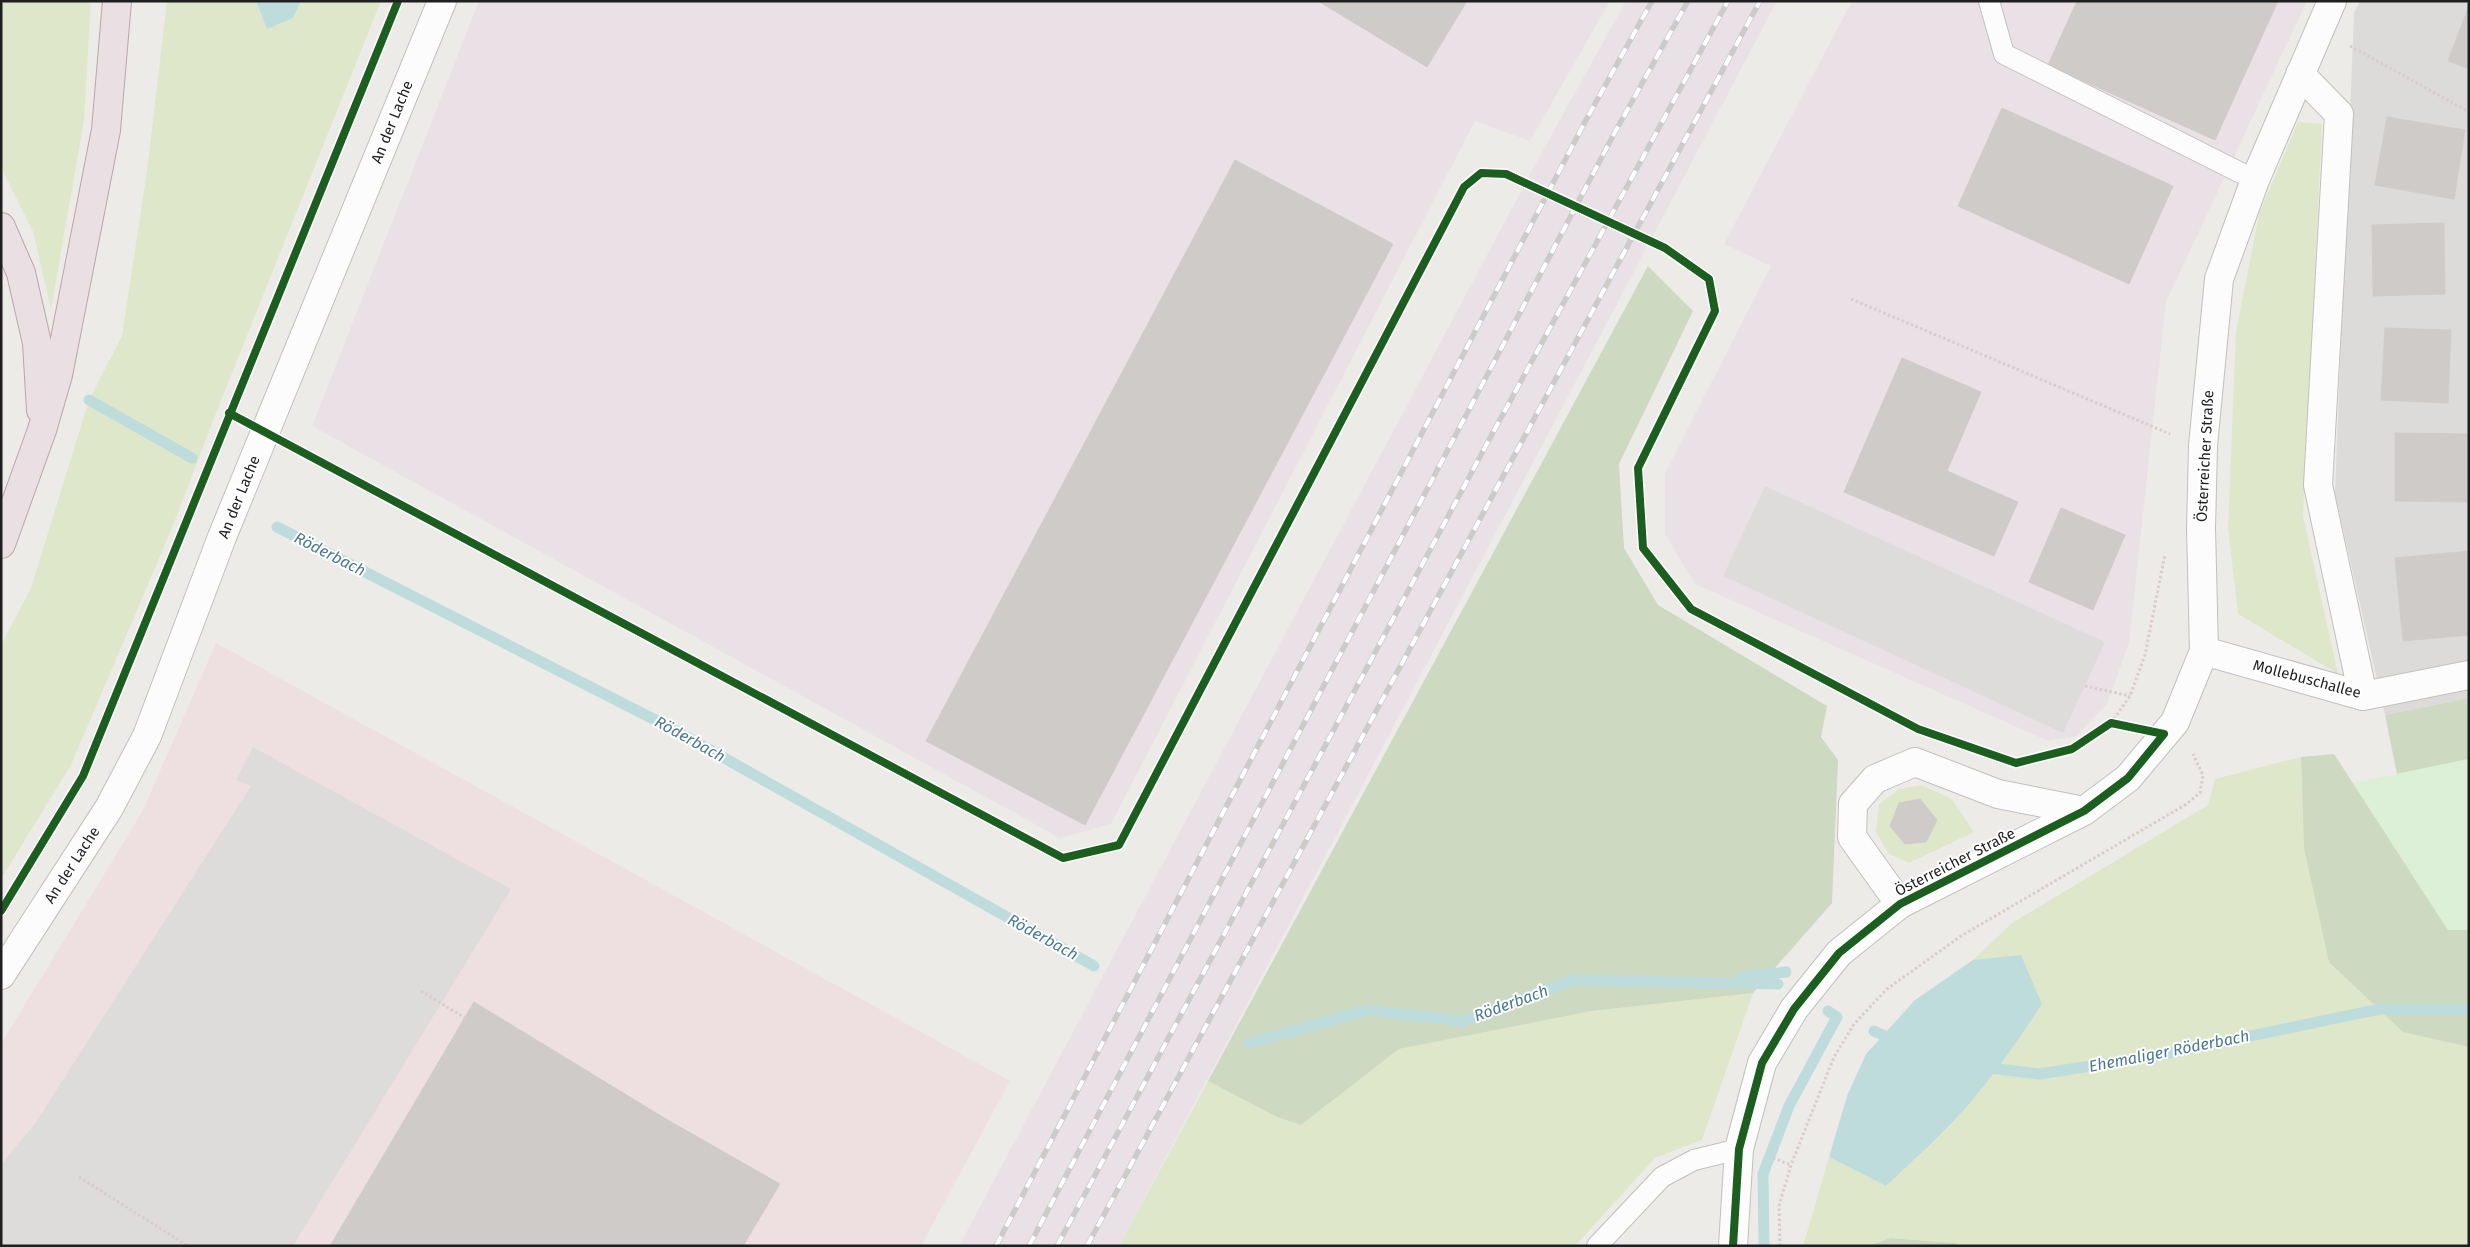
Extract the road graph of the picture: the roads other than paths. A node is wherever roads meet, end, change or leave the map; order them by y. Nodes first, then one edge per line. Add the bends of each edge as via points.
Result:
1 (117, 1) edge
2 (442, 1) edge
3 (1989, 1) edge
4 (2332, 1) edge
5 (2300, 74) junction
6 (2255, 180) junction
7 (1, 227) edge
8 (42, 430) junction
9 (1, 544) edge
10 (2204, 651) junction
11 (2469, 675) edge
12 (2363, 696) junction
13 (2084, 810) junction
14 (1900, 904) junction
15 (1, 975) edge
16 (1739, 1148) junction
17 (1597, 1246) edge
18 (1733, 1246) edge

1 - 8 highway via 106,130 58,374
2 - 15 street, An der Lache via 222,537 147,736 109,808
3 - 6 lane via 2004,54
4 - 5 street, Österreicher Straße
5 - 6 street, Österreicher Straße
5 - 12 street via 2339,114 2318,485
6 - 10 street, Österreicher Straße via 2219,279 2203,446
7 - 8 highway via 21,273 37,343
8 - 9 highway
10 - 12 street, Mollebuschallee
10 - 13 street, Österreicher Straße via 2174,722 2128,778
11 - 12 street, Mollebuschallee
13 - 14 street, Österreicher Straße
13 - 14 street, Österreicher Straße via 1998,794 1916,762 1875,779 1853,804 1852,837
14 - 16 street, Österreicher Straße via 1839,953 1794,1009 1762,1063
16 - 17 lane via 1694,1160 1662,1177
16 - 18 street, Österreicher Straße

